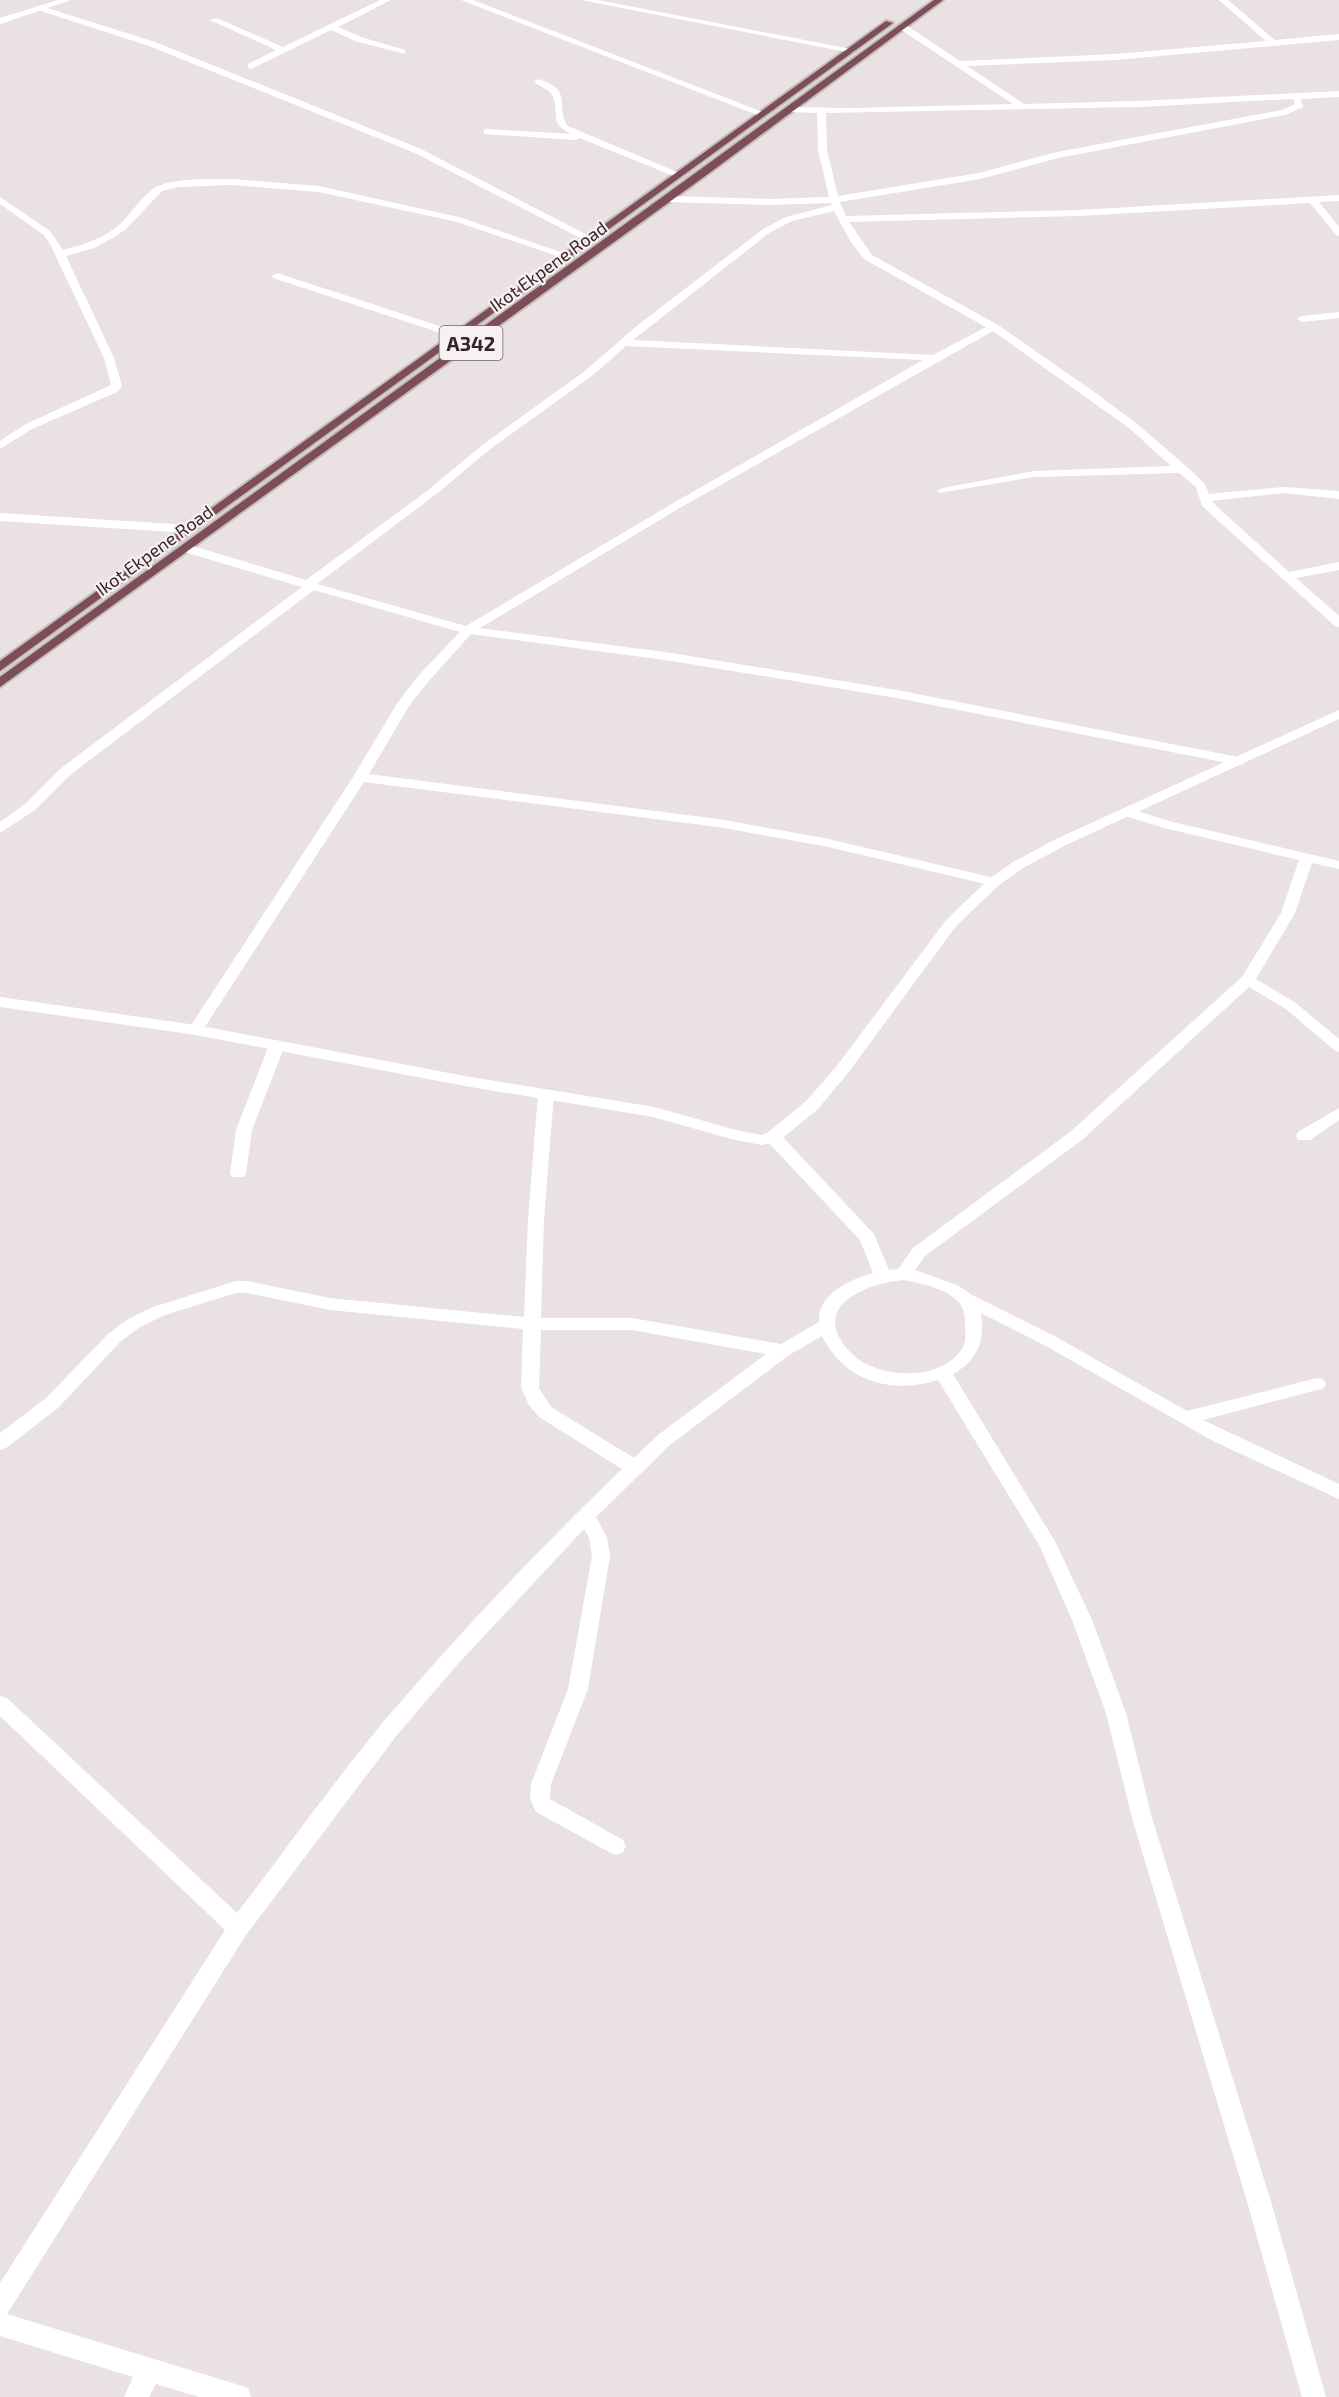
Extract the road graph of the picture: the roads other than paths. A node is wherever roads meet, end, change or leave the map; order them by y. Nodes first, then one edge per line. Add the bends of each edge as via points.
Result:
1 (387, 0) edge
2 (465, 0) edge
3 (585, 0) edge
4 (921, 0) edge
5 (939, 0) edge
6 (1223, 0) edge
7 (62, 2) edge
8 (43, 4) edge
9 (214, 20) dead end
10 (0, 21) edge
11 (330, 27) junction
12 (903, 27) junction
13 (1339, 37) edge
14 (1273, 43) junction
15 (283, 50) junction
16 (852, 50) junction
17 (402, 51) dead end
18 (958, 64) junction
19 (251, 66) dead end
20 (538, 82) dead end
21 (1339, 94) edge
22 (1296, 97) junction
23 (1021, 106) junction
24 (790, 109) junction
25 (822, 111) junction
26 (763, 114) junction
27 (488, 132) dead end
28 (589, 138) junction
29 (679, 175) junction
30 (1339, 198) edge
31 (667, 199) junction
32 (1312, 200) junction
33 (0, 201) edge
34 (835, 203) junction
35 (843, 219) junction
36 (1339, 233) edge
37 (590, 239) junction
38 (60, 254) junction
39 (567, 256) junction
40 (277, 276) dead end
41 (1339, 315) edge
42 (1302, 319) dead end
43 (994, 327) junction
44 (457, 335) junction
45 (624, 343) junction
46 (934, 358) junction
47 (0, 447) edge
48 (1183, 470) junction
49 (942, 490) dead end
50 (1339, 495) edge
51 (1204, 498) junction
52 (0, 517) edge
53 (189, 529) junction
54 (185, 548) junction
55 (1339, 566) edge
56 (1286, 576) junction
57 (310, 586) junction
58 (1339, 623) edge
59 (468, 630) junction
60 (0, 668) edge
61 (0, 683) edge
62 (1339, 714) edge
63 (1238, 761) junction
64 (360, 777) junction
65 (1127, 812) junction
66 (0, 829) edge
67 (1307, 856) junction
68 (1339, 865) edge
69 (994, 882) junction
70 (1248, 980) junction
71 (0, 1002) edge
72 (196, 1030) junction
73 (277, 1045) junction
74 (1339, 1047) edge
75 (546, 1094) junction
76 (1339, 1113) edge
77 (1304, 1136) dead end
78 (773, 1137) junction
79 (238, 1173) dead end
80 (903, 1274) junction
81 (882, 1275) junction
82 (967, 1300) junction
83 (533, 1324) junction
84 (827, 1325) junction
85 (783, 1351) junction
86 (943, 1373) junction
87 (1317, 1384) dead end
88 (1185, 1418) junction
89 (0, 1443) edge
90 (635, 1468) junction
91 (1339, 1492) edge
92 (586, 1515) junction
93 (0, 1704) edge
94 (616, 1846) dead end
95 (238, 1929) junction
96 (0, 2305) edge
97 (0, 2324) edge
98 (150, 2370) junction
99 (136, 2397) edge
100 (239, 2397) edge
101 (1314, 2397) edge

1 - 11 street
2 - 26 street
3 - 16 street
4 - 16 highway, Ikot Ekpene Road / A342
5 - 12 highway, Ikot Ekpene Road / A342
6 - 14 street
7 - 8 street
8 - 10 street
8 - 37 street via 418,151
9 - 15 street
11 - 15 street
11 - 17 street
12 - 18 street
12 - 24 highway, Ikot Ekpene Road / A342
13 - 14 street
14 - 18 street via 1115,57
15 - 19 street
16 - 26 highway, Ikot Ekpene Road / A342
18 - 23 street
20 - 28 street via 557,94 560,123
21 - 22 street
22 - 23 street
22 - 34 street via 1299,105 1285,112 1057,155 980,176
23 - 25 street
24 - 25 street
24 - 31 highway, Ikot Ekpene Road / A342
25 - 34 street via 821,147
26 - 29 highway, Ikot Ekpene Road / A342
27 - 28 street
28 - 29 street
29 - 37 highway, Ikot Ekpene Road / A342
30 - 32 street
31 - 34 street
31 - 54 highway, Ikot Ekpene Road / A342
32 - 35 street via 1078,213
32 - 36 street
33 - 38 street via 47,233
34 - 35 street
34 - 45 street via 766,231
35 - 43 street via 855,242 877,263
37 - 39 highway, Ikot Ekpene Road / A342
38 - 39 street via 90,246 113,234 159,189 178,184 234,182 319,189 459,219
38 - 47 street via 110,358 117,386 28,427
39 - 44 highway, Ikot Ekpene Road / A342
40 - 44 street
41 - 42 street
43 - 46 street
43 - 48 street via 1133,426
44 - 53 highway, Ikot Ekpene Road / A342
45 - 46 street
45 - 57 street
46 - 59 street
48 - 49 street via 1044,474
48 - 51 street via 1201,486
50 - 51 street via 1291,490
51 - 56 street
52 - 53 street
53 - 60 highway, Ikot Ekpene Road / A342
54 - 57 street
54 - 61 highway, Ikot Ekpene Road / A342
55 - 56 street
56 - 58 street
57 - 59 street
57 - 66 street via 65,772 30,807
59 - 63 street via 672,657 897,694
59 - 64 street via 403,705
62 - 63 street
63 - 65 street
64 - 69 street via 718,823 824,842
64 - 72 street
65 - 67 street
65 - 69 street via 1061,842
67 - 68 street
67 - 70 street via 1288,913
69 - 78 street via 951,923 812,1105
70 - 74 street via 1291,1006
70 - 80 street via 1076,1137 919,1252
71 - 72 street
72 - 73 street
73 - 75 street
73 - 79 street via 244,1130
75 - 78 street via 654,1112 756,1140
75 - 83 street
76 - 77 street
78 - 81 street via 868,1238
80 - 81 street
80 - 82 street via 920,1277
81 - 84 street via 861,1281 837,1298
82 - 86 street via 973,1314 975,1341 968,1355
82 - 88 street via 1011,1319
83 - 85 street via 632,1324
83 - 89 street via 330,1304 236,1287 134,1323 114,1338 52,1403
83 - 90 street via 530,1388 534,1400 544,1412
84 - 85 street
84 - 86 street via 837,1350 865,1372 903,1380
85 - 90 street via 664,1440
86 - 101 street via 1047,1543 1082,1620 1112,1703 1142,1818
87 - 88 street
88 - 91 street via 1282,1469
90 - 92 street
92 - 94 street via 598,1537 601,1556 578,1689 541,1784 540,1799 543,1806
92 - 95 street via 450,1659 390,1729
93 - 95 street
95 - 96 street
97 - 98 street
98 - 99 street
98 - 100 street

